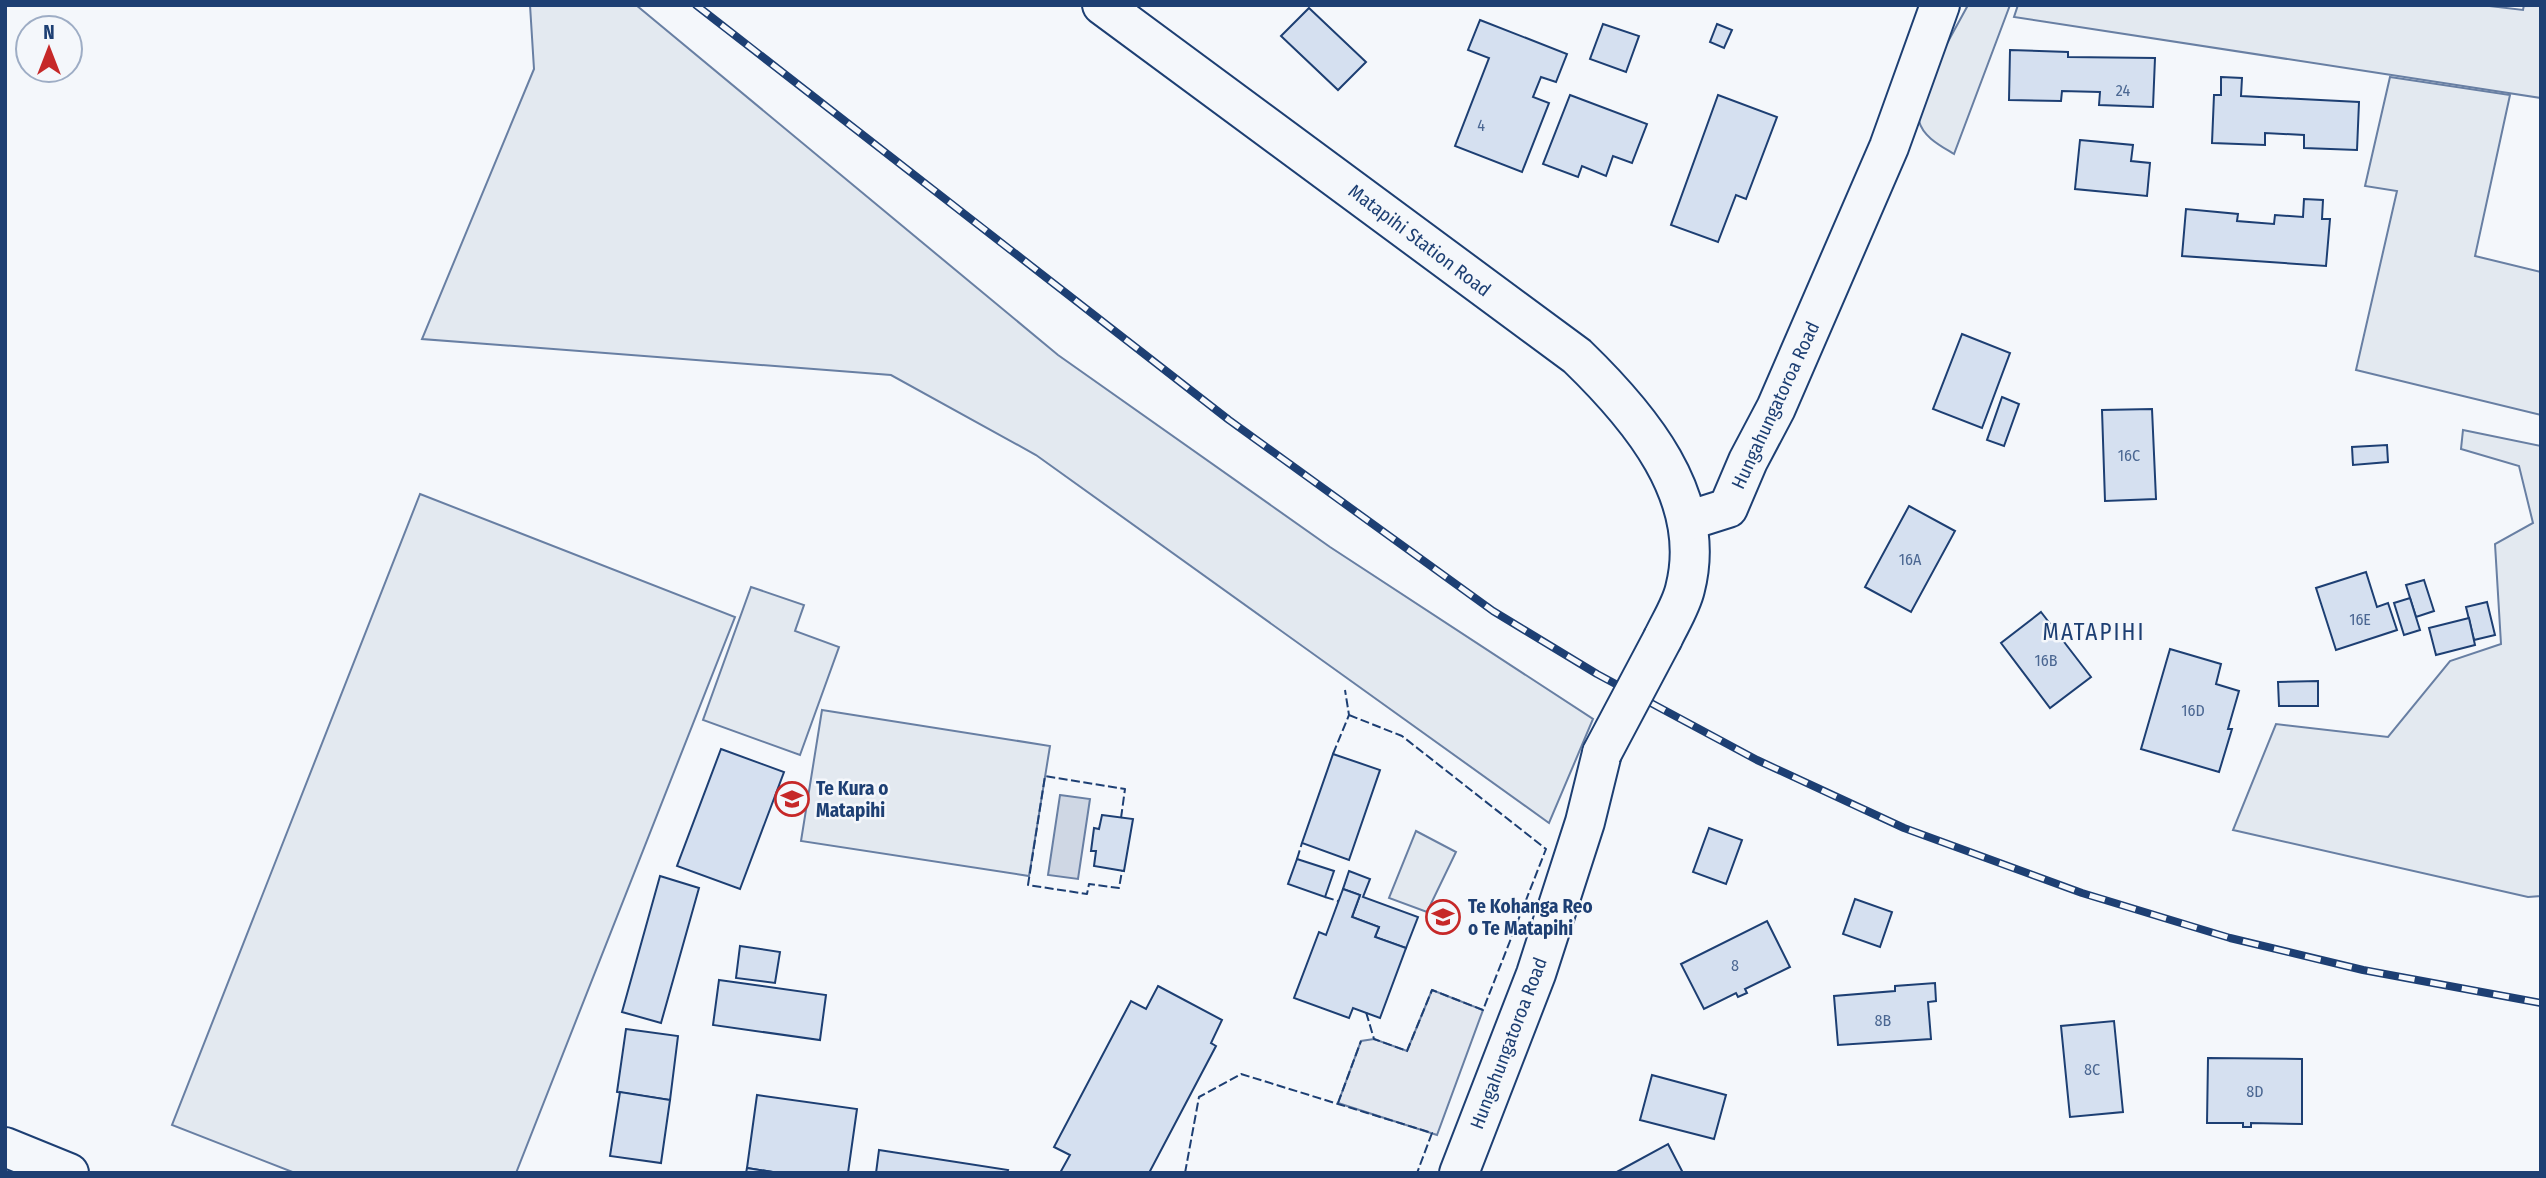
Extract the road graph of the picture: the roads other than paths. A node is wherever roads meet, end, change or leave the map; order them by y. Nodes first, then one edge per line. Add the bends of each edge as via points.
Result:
1 (1102, 5) edge
2 (1940, 5) edge
3 (1686, 521) junction
4 (5, 1147) edge
5 (69, 1173) edge
6 (1459, 1173) edge

1 - 3 street, Matapihi Station Road via 1577,356 1630,412 1659,452
2 - 3 street, Hungahungatoroa Road via 1889,147 1728,508
3 - 6 street, Hungahungatoroa Road, bridge via 1685,590 1602,753 1535,974
4 - 5 street

